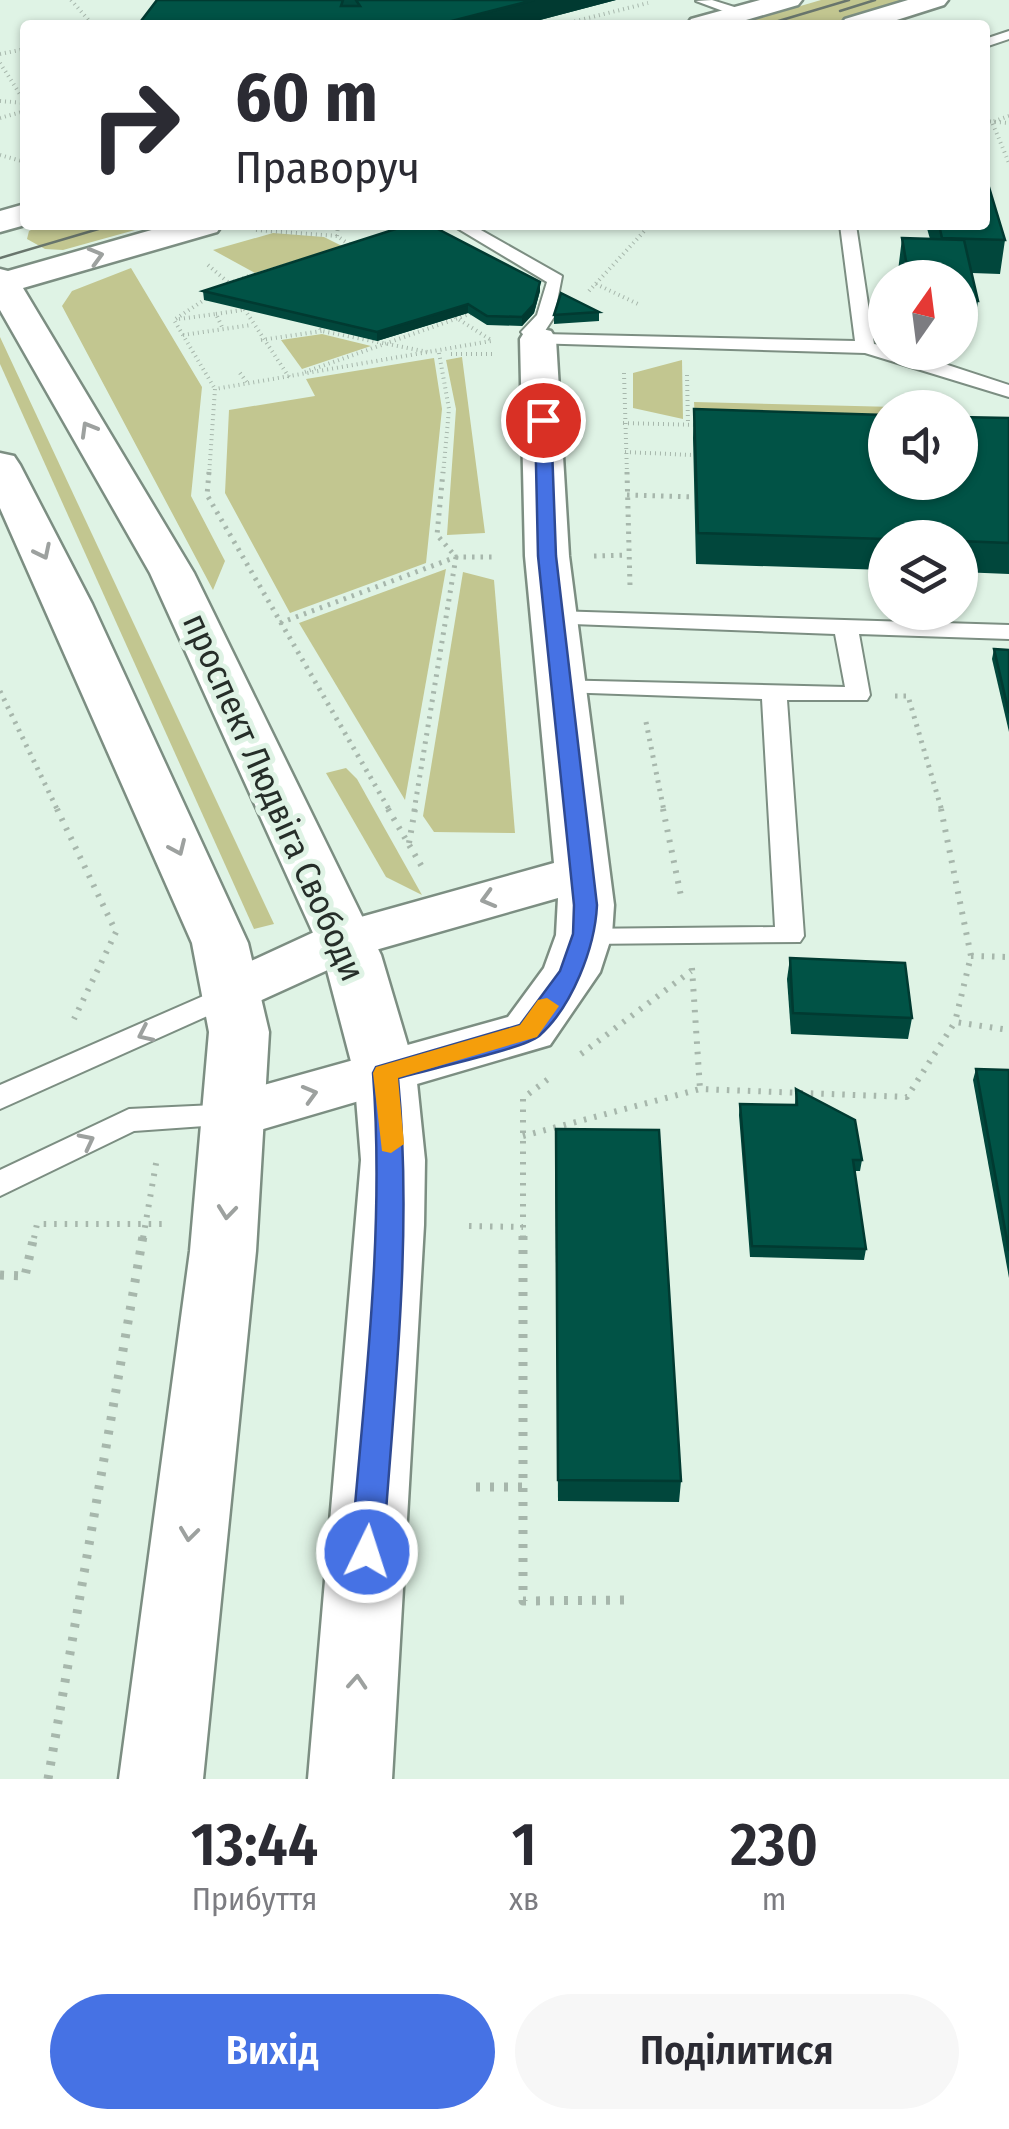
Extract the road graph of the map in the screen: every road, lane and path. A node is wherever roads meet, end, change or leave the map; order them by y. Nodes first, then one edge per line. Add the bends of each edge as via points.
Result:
1 (71, 0) edge
2 (789, 0) edge
3 (935, 0) edge
4 (705, 1) edge
5 (648, 3) dead end
6 (742, 14) junction
7 (691, 16) edge
8 (89, 20) edge
9 (580, 20) edge
10 (881, 20) edge
11 (0, 62) edge
12 (20, 94) edge
13 (1009, 116) edge
14 (992, 122) junction
15 (1009, 123) edge
16 (1009, 163) edge
17 (187, 230) edge
18 (256, 230) dead end
19 (337, 230) edge
20 (469, 230) edge
21 (645, 230) edge
22 (849, 230) edge
23 (336, 236) junction
24 (368, 240) edge
25 (351, 245) junction
26 (358, 250) edge
27 (333, 251) edge
28 (262, 272) edge
29 (1, 282) edge
30 (232, 282) junction
31 (596, 284) junction
32 (585, 294) dead end
33 (493, 305) edge
34 (264, 311) edge
35 (216, 314) junction
36 (244, 314) junction
37 (311, 315) edge
38 (455, 318) junction
39 (669, 319) joint
40 (174, 320) junction
41 (251, 325) junction
42 (223, 329) junction
43 (322, 331) junction
44 (183, 335) junction
45 (538, 339) junction
46 (261, 340) junction
47 (492, 341) dead end
48 (717, 344) junction
49 (381, 345) junction
50 (865, 347) junction
51 (868, 348) edge
52 (439, 353) junction
53 (687, 359) dead end
54 (943, 370) edge
55 (240, 373) dead end
56 (287, 378) junction
57 (248, 384) junction
58 (215, 389) junction
59 (1009, 391) edge
60 (623, 423) dead end
61 (688, 424) junction
62 (708, 425) edge
63 (625, 452) dead end
64 (693, 455) edge
65 (0, 465) edge
66 (626, 495) dead end
67 (694, 498) edge
68 (456, 557) junction
69 (554, 618) junction
70 (280, 623) junction
71 (846, 628) junction
72 (1009, 632) edge
73 (562, 685) junction
74 (0, 692) edge
75 (774, 692) junction
76 (858, 695) junction
77 (409, 843) junction
78 (582, 873) junction
79 (429, 878) dead end
80 (584, 934) junction
81 (345, 940) junction
82 (971, 956) junction
83 (1009, 957) edge
84 (692, 970) dead end
85 (234, 993) junction
86 (73, 1022) dead end
87 (956, 1022) junction
88 (1009, 1030) edge
89 (385, 1073) junction
90 (0, 1098) edge
91 (236, 1114) junction
92 (523, 1136) junction
93 (157, 1158) dead end
94 (0, 1184) edge
95 (146, 1224) junction
96 (162, 1224) dead end
97 (469, 1226) dead end
98 (523, 1227) junction
99 (0, 1276) edge
100 (476, 1487) dead end
101 (523, 1487) junction
102 (630, 1600) dead end
103 (48, 1779) edge
104 (160, 1779) edge
105 (350, 1779) edge

1 - 8 path
2 - 6 main road
3 - 10 main road
4 - 6 lane
4 - 7 lane
5 - 9 path
6 - 7 main road
11 - 12 path
13 - 14 path
14 - 15 path
14 - 16 path
29 -> 17 main road
18 - 23 path
19 - 23 path
20 - 45 lane via 556,280 545,316 530,332
21 - 31 path
22 - 50 lane
23 - 25 path
24 - 25 path
25 - 26 path
25 - 27 path
28 - 30 path
81 -> 29 main road, проспект Людвіга Свободи via 172,574
30 - 36 path
30 - 40 path
31 - 32 path
31 - 39 path
33 - 38 path
34 - 36 path
35 - 36 path
35 - 40 path
35 - 42 path
36 - 41 path
37 - 43 path
38 - 47 path
38 - 49 path
39 - 48 lane
40 - 44 path
41 - 42 path
41 - 46 path
42 - 44 path
43 - 46 path
43 - 49 path
44 - 58 path
45 - 48 lane
45 - 69 main road
46 - 56 path
48 - 50 lane
49 - 52 path
49 - 56 path
50 - 51 lane
52 - 56 path
52 - 68 path via 449,409 436,534
53 - 61 path
54 - 59 lane
55 - 57 path
56 - 57 path
57 - 58 path
58 - 70 path via 207,496
60 - 61 path
61 - 62 path
63 - 64 path
65 -> 85 main road via 213,926
66 - 67 path
68 - 70 path
68 - 77 path
69 - 71 lane
69 - 73 main road
70 - 77 path
71 - 72 lane
71 - 76 lane
73 - 75 lane
73 - 78 main road
74 - 86 path via 116,932
75 - 76 lane
75 - 80 lane via 790,936
76 - 82 path via 908,696 938,792
77 - 79 path
78 - 80 main road
78 -> 81 main road
80 - 89 main road via 572,972 529,1031
81 - 85 main road
81 - 89 main road, проспект Людвіга Свободи
82 - 83 path
82 - 87 path
84 - 92 path via 523,1098
85 -> 90 lane
85 - 91 main road
87 - 88 path
87 - 92 path via 907,1097 700,1089
91 -> 89 main road
105 -> 89 main road, проспект Людвіга Свободи via 392,1224
94 -> 91 lane via 128,1120
91 -> 104 main road
92 - 98 path
93 - 95 path
95 - 96 path
95 - 99 path via 38,1224 25,1276
95 - 103 path
97 - 98 path
98 - 101 path
100 - 101 path
101 - 102 path via 523,1601

